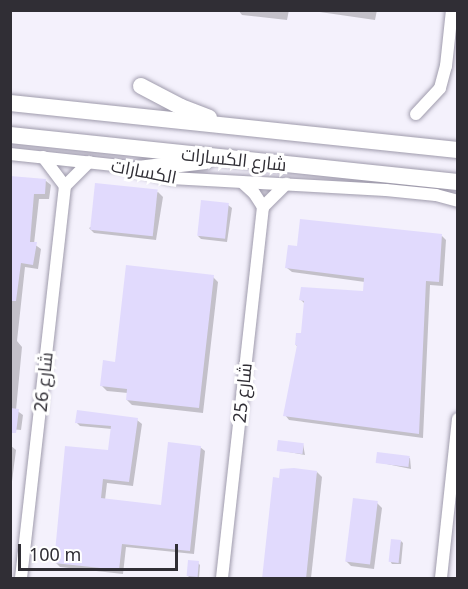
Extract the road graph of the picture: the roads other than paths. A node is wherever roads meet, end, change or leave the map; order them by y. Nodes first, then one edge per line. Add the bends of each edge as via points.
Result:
1 (452, 10) edge
2 (141, 86) dead end
3 (10, 103) edge
4 (416, 114) dead end
5 (230, 126) junction
6 (10, 135) edge
7 (458, 150) edge
8 (10, 154) edge
9 (43, 157) junction
10 (223, 158) junction
11 (89, 162) junction
12 (138, 169) junction
13 (242, 182) junction
14 (458, 182) edge
15 (286, 184) junction
16 (65, 186) junction
17 (456, 202) edge
18 (263, 207) junction
19 (458, 419) edge
20 (21, 579) edge
21 (222, 579) edge
22 (441, 579) edge

1 - 4 street via 440,88
2 - 5 street
3 - 5 street, شارع الكسارات
5 - 7 street, شارع الكسارات
6 - 10 street, شارع الكسارات
8 - 9 street, الكسارات
9 - 11 street, الكسارات
9 - 16 street
10 - 12 street
10 - 14 street, شارع الكسارات
11 - 12 street, الكسارات
11 - 16 street
12 - 13 street, الكسارات via 171,178
13 - 15 street, الكسارات
13 - 18 street
15 - 17 street, الكسارات via 386,189 436,195
15 - 18 street
16 - 20 street, شارع 26
18 - 21 street, شارع 25
19 - 22 street

